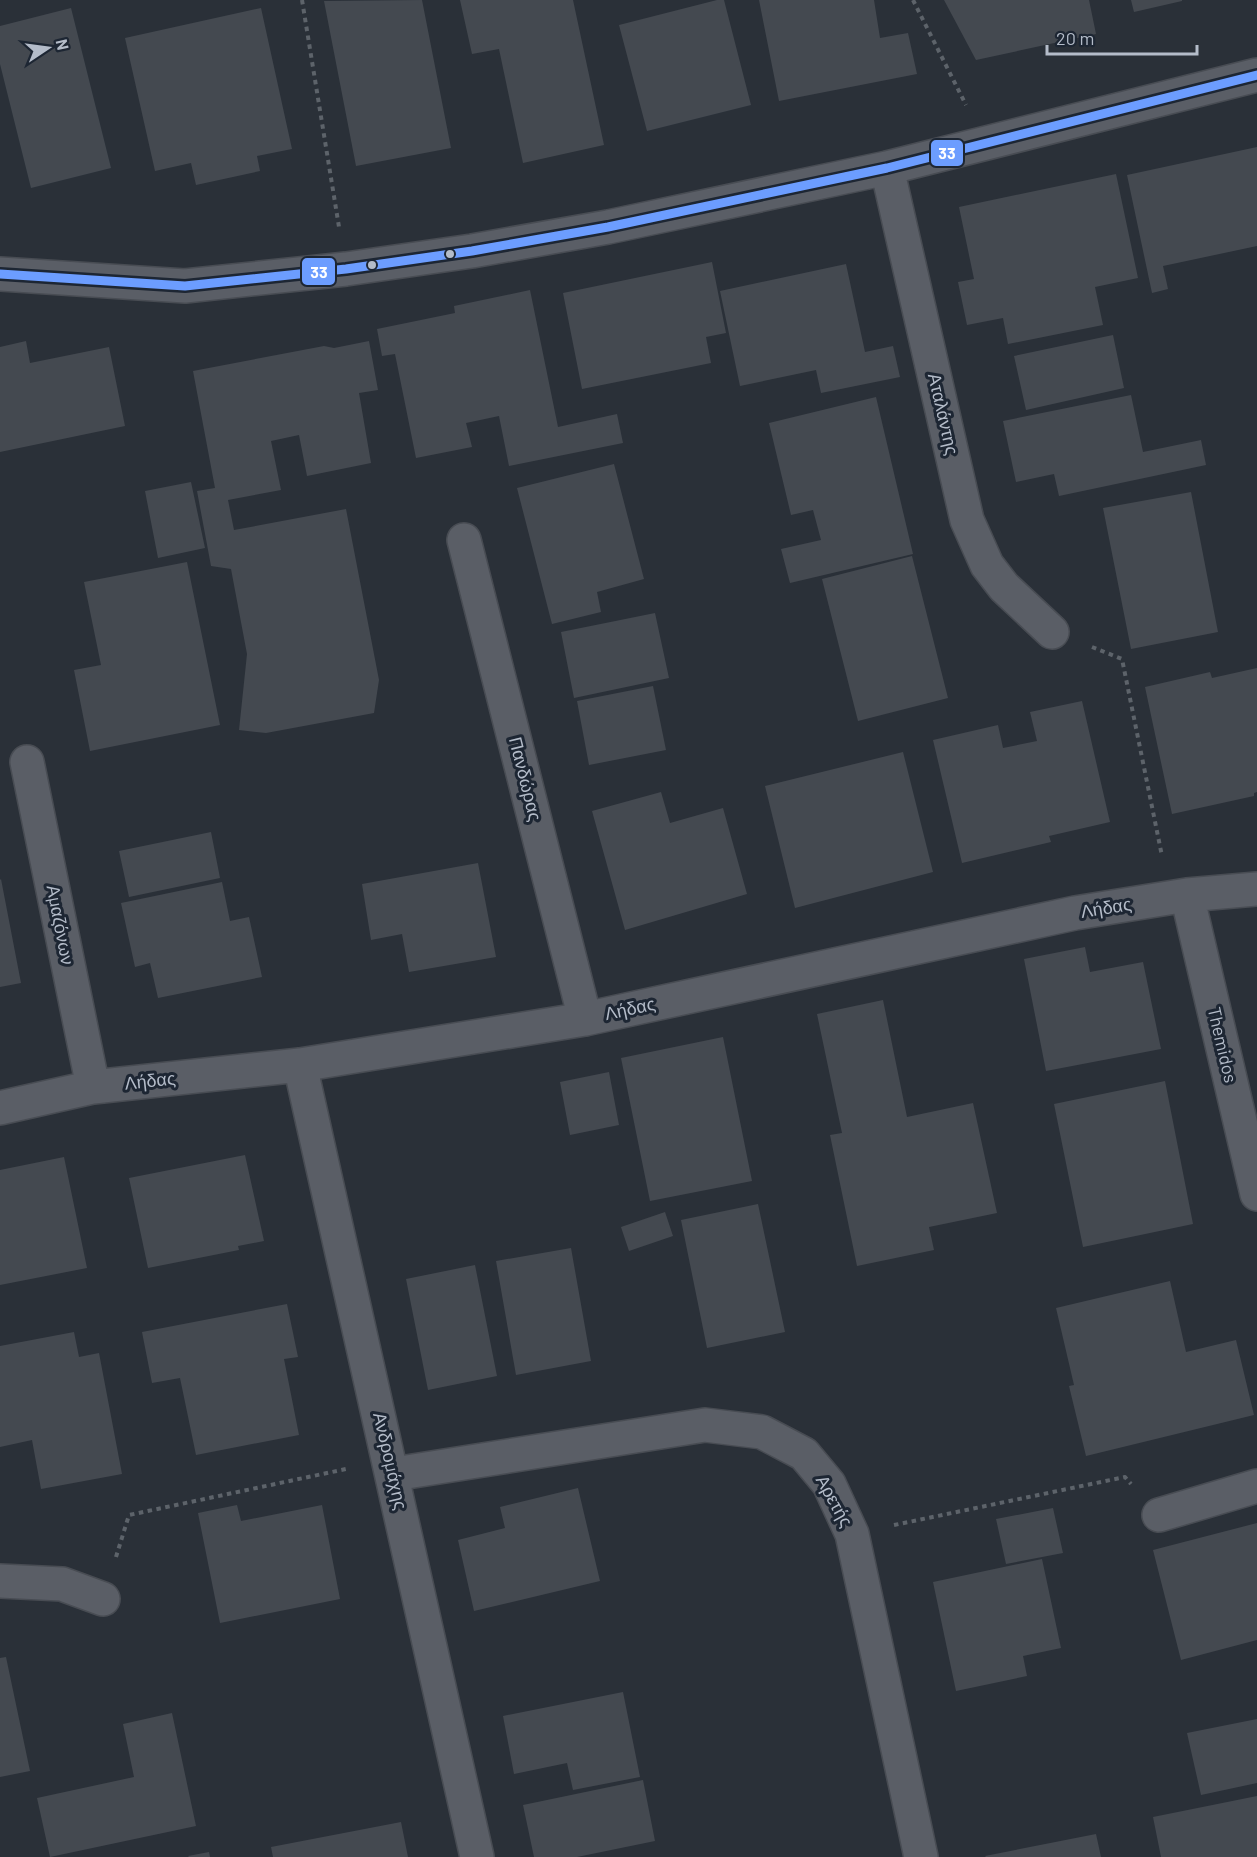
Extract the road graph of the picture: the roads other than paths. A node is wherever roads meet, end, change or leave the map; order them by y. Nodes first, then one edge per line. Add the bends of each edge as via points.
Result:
1 (1257, 75) edge
2 (886, 168) junction
3 (0, 274) edge
4 (464, 540) dead end
5 (1052, 632) road end
6 (27, 762) dead end
7 (1257, 890) edge
8 (1178, 896) junction
9 (585, 1019) junction
10 (300, 1065) junction
11 (93, 1087) junction
12 (0, 1107) edge
13 (1257, 1194) edge
14 (392, 1467) junction
15 (1257, 1486) edge
16 (1159, 1515) road end
17 (0, 1581) edge
18 (102, 1599) road end
19 (477, 1857) edge
20 (921, 1857) edge

1 - 2 street
2 - 3 street via 608,227 346,269 184,286
2 - 5 street, Αταλάντης via 967,520 987,565 1004,587
4 - 9 street, Πανδώρας
6 - 11 street, Αμαζόνων
7 - 8 street, Λήδας
8 - 9 street, Λήδας via 1075,913
8 - 13 street, Themidos
9 - 10 street, Λήδας
10 - 11 street, Λήδας
10 - 14 street, Ανδρομάχης
11 - 12 street, Λήδας
14 - 19 street, Ανδρομάχης
14 - 20 street, Αρετής via 705,1425 762,1432 804,1454 829,1484 852,1534
15 - 16 street
17 - 18 street via 62,1584

